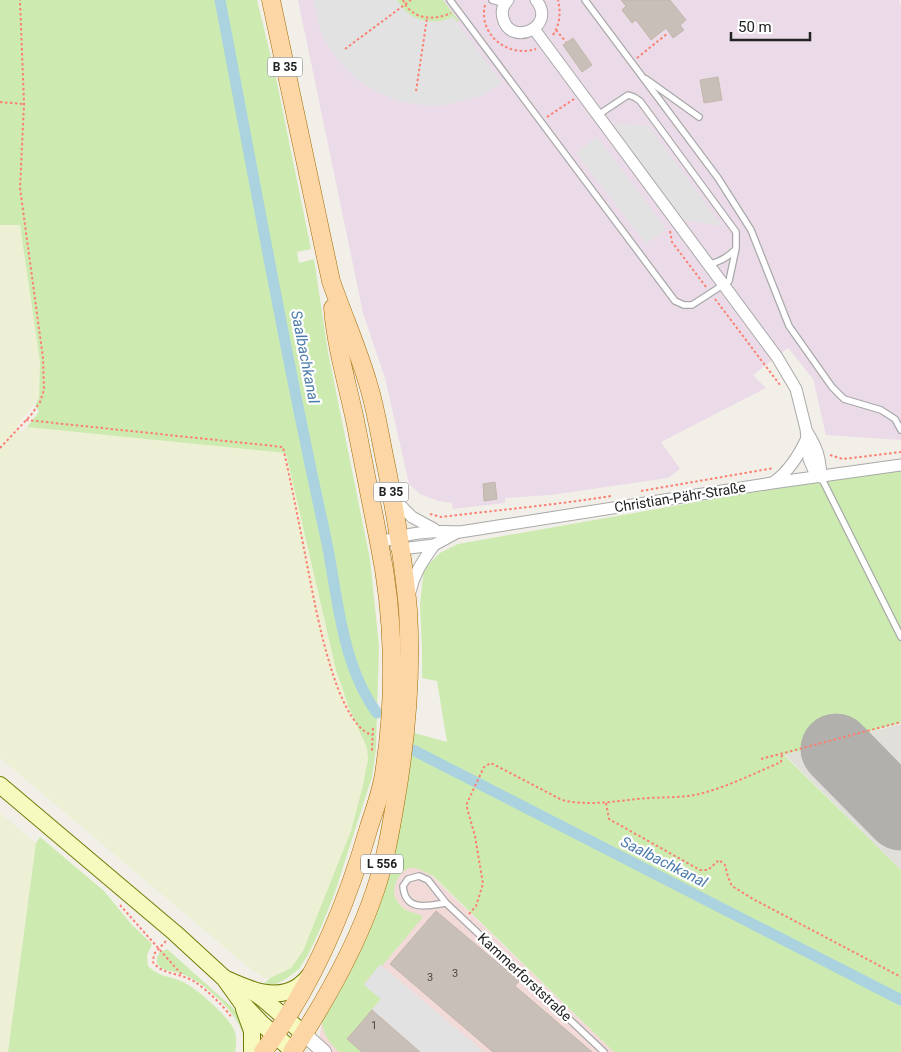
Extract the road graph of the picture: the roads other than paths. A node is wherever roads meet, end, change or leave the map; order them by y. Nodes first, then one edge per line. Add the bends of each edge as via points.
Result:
1 (271, 0) edge
2 (450, 0) edge
3 (492, 0) edge
4 (538, 0) edge
5 (584, 0) edge
6 (506, 2) edge
7 (534, 29) junction
8 (640, 75) junction
9 (598, 115) junction
10 (699, 117) dead end
11 (736, 248) junction
12 (707, 264) junction
13 (331, 280) junction
14 (723, 286) junction
15 (901, 430) edge
16 (806, 435) junction
17 (901, 465) edge
18 (821, 477) junction
19 (772, 483) junction
20 (392, 497) junction
21 (436, 530) junction
22 (460, 532) junction
23 (400, 542) junction
24 (379, 543) junction
25 (434, 545) junction
26 (407, 603) junction
27 (901, 637) edge
28 (0, 784) edge
29 (446, 902) junction
30 (311, 974) junction
31 (245, 996) junction
32 (286, 1018) junction
33 (276, 1034) junction
34 (304, 1034) junction
35 (252, 1052) edge
36 (263, 1052) edge
37 (293, 1052) edge
38 (324, 1052) edge
39 (604, 1052) edge

1 - 13 main road, B 35
2 - 14 lane via 675,301 692,306
3 - 6 lane
4 - 7 street via 542,13
5 - 8 lane
6 - 7 street via 502,17 509,28 521,33
7 - 9 street
8 - 10 lane
8 - 15 lane via 718,178 752,230 789,326 832,387 844,399 888,414
9 - 11 lane via 628,95 640,101 736,232
9 - 12 street
11 - 12 lane via 727,258
11 - 14 lane via 729,281
12 - 14 street
13 - 20 main road, B 35 via 370,390
13 - 24 main road, B 35 via 340,348
14 - 16 street via 770,346 796,389
16 - 18 street via 820,457
16 - 18 street via 811,467
16 - 19 street via 792,465
17 - 18 street, Christian-Pähr-Straße
18 - 19 street, Christian-Pähr-Straße
18 - 27 lane
19 - 22 street, Christian-Pähr-Straße
20 - 21 street via 412,517
20 - 23 main road, B 35
21 - 22 street, Christian-Pähr-Straße
21 - 23 street, Christian-Pähr-Straße via 416,532
22 - 25 street, Christian-Pähr-Straße
23 - 24 street, Christian-Pähr-Straße
23 - 25 street, Christian-Pähr-Straße
23 - 26 main road, L 556
24 - 30 main road, L 556 via 389,612 392,673 385,769 363,849 336,925
25 - 26 street via 412,580
26 - 34 main road, L 556 via 408,677 402,769 388,844 358,936
28 - 31 main road
29 - 29 lane, Kammerforststraße via 415,905 404,895 403,886 408,879 418,876 428,880
29 - 39 lane, Kammerforststraße
30 - 31 main road via 298,987 285,993
30 - 32 main road, L 556
31 - 32 main road via 262,998
31 - 33 main road via 261,1022
31 - 35 main road via 252,1031
32 - 33 main road, L 556
32 - 34 main road
33 - 36 main road, L 556
33 - 37 main road
34 - 37 main road, L 556
34 - 38 street

